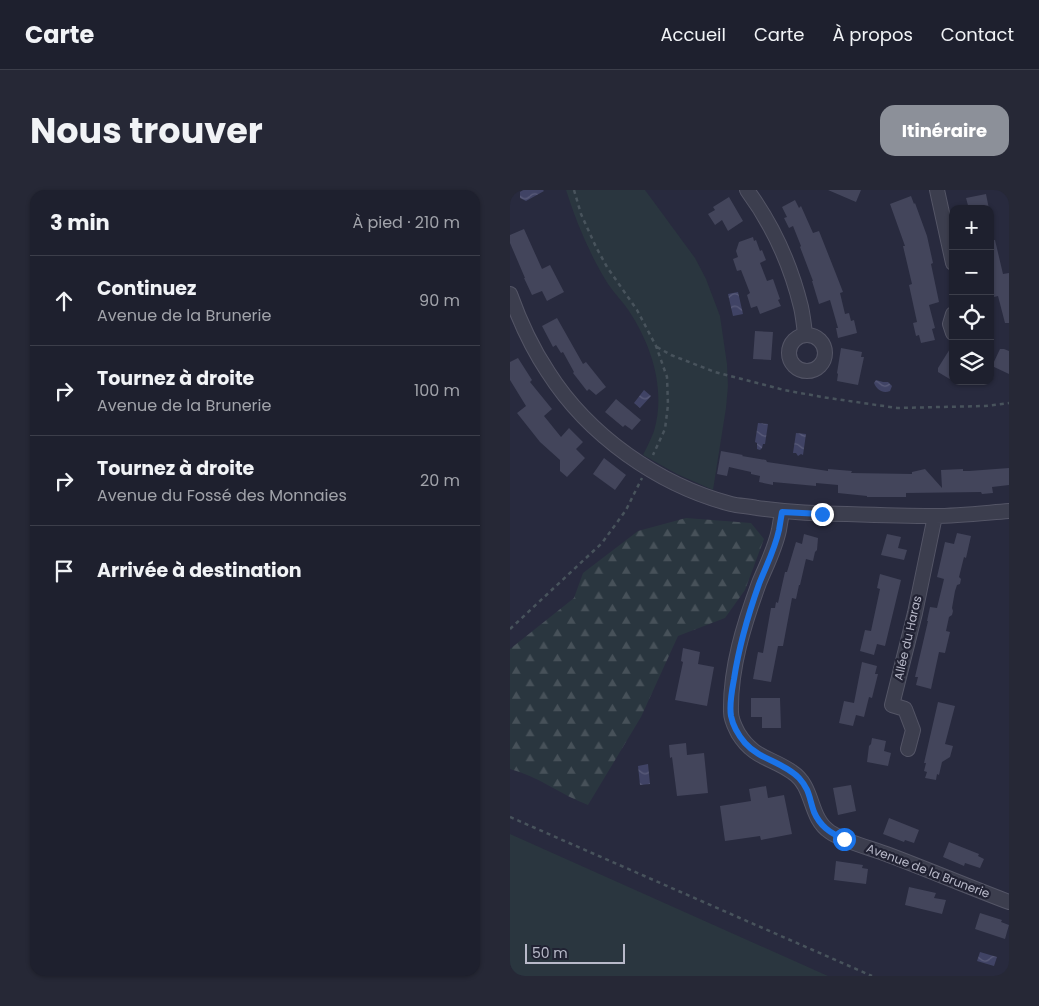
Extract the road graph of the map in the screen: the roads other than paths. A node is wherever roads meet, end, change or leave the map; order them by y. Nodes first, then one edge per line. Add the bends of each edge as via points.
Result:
1 (747, 190) edge
2 (937, 190) edge
3 (950, 250) edge
4 (510, 294) edge
5 (805, 334) dead end
6 (1009, 511) edge
7 (782, 512) junction
8 (935, 516) junction
9 (908, 749) dead end
10 (1009, 902) edge

1 - 5 street via 783,254 801,308
2 - 3 street
4 - 7 street via 548,373 565,396 607,439 683,488 731,504
6 - 8 street
7 - 8 street
7 - 10 street, Avenue de la Brunerie via 738,653 731,714 736,729 758,755 798,776 809,793 819,821 829,831
8 - 9 street, Allée du Haras via 892,705 905,709 913,730

